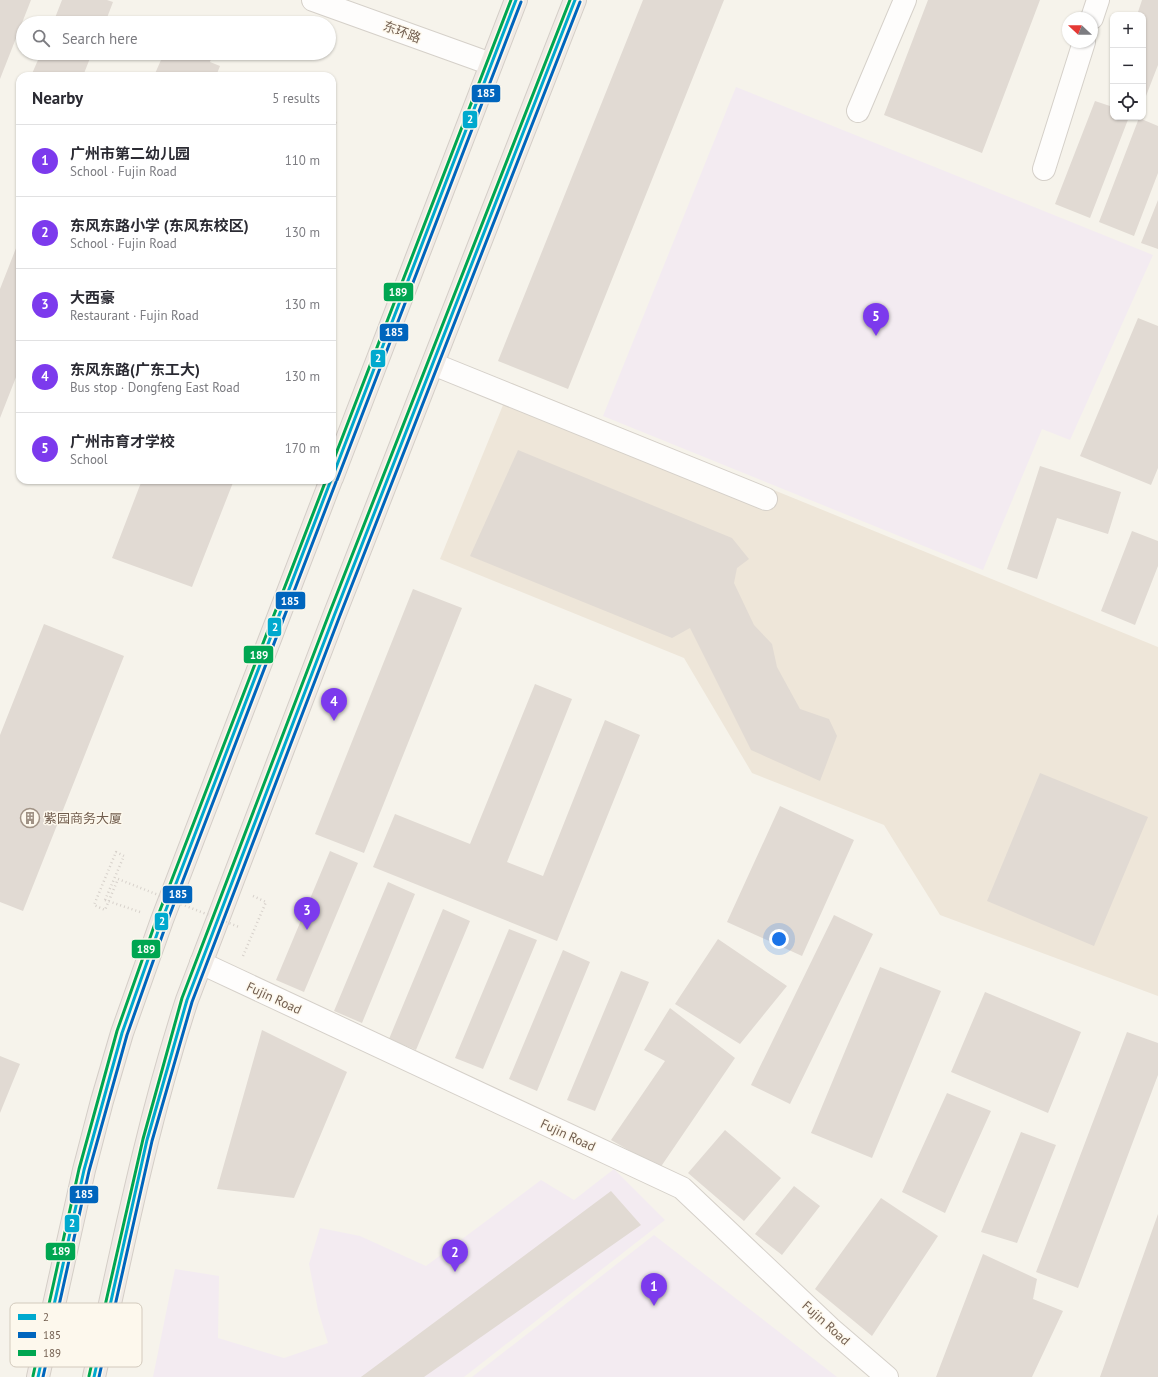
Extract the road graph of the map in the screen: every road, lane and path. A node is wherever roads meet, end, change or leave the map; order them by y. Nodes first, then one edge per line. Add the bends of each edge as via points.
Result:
1 (313, 0) edge
2 (516, 0) edge
3 (575, 0) edge
4 (905, 0) edge
5 (1098, 0) edge
6 (1094, 12) edge
7 (1082, 48) edge
8 (491, 64) junction
9 (858, 111) dead end
10 (1044, 169) dead end
11 (433, 364) junction
12 (336, 469) edge
13 (330, 484) edge
14 (766, 499) dead end
15 (249, 902) dead end
16 (162, 920) junction
17 (242, 921) dead end
18 (242, 959) dead end
19 (201, 963) junction
20 (54, 1303) edge
21 (111, 1303) edge
22 (40, 1367) edge
23 (96, 1367) edge
24 (38, 1377) edge
25 (94, 1377) edge
26 (887, 1377) edge

1 - 8 street, 东环路
2 - 8 highway
3 - 11 highway
4 - 9 street
5 - 6 street
7 - 10 street
8 - 12 highway
11 - 14 street
11 - 19 highway
13 - 16 highway
15 - 18 path via 252,896 266,902
16 - 17 path, bridge via 105,900 124,856 116,852 94,905 105,910 118,879 239,927
16 - 20 highway via 124,1026 102,1101
19 - 21 highway via 174,1039 150,1129
19 - 26 street, Fujin Road via 682,1188 830,1328
22 - 24 highway
23 - 25 highway

